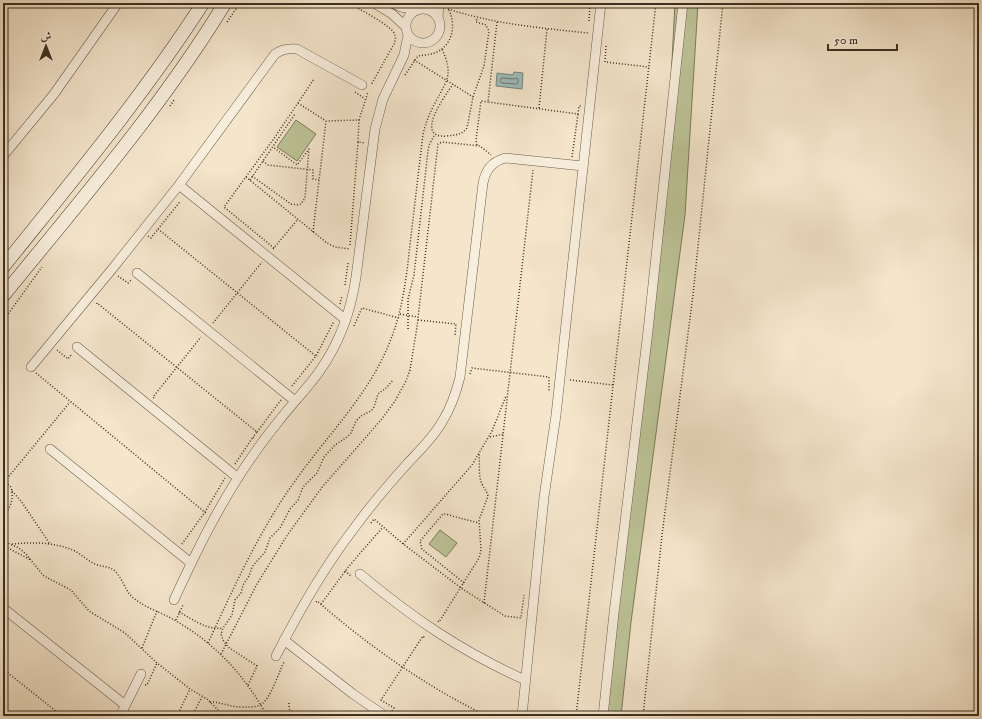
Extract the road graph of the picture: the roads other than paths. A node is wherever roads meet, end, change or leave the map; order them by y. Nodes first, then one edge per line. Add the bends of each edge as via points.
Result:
1 (118, 3) edge
2 (203, 3) edge
3 (225, 3) edge
4 (374, 3) edge
5 (392, 3) edge
6 (429, 3) edge
7 (601, 3) edge
8 (683, 3) edge
9 (439, 4) edge
10 (418, 10) junction
11 (438, 18) junction
12 (406, 31) junction
13 (421, 44) junction
14 (402, 62) junction
15 (366, 85) road end
16 (3, 156) edge
17 (583, 166) junction
18 (179, 185) junction
19 (3, 267) edge
20 (137, 273) road end
21 (3, 296) edge
22 (346, 320) junction
23 (77, 347) road end
24 (31, 367) road end
25 (295, 401) junction
26 (50, 449) dead end
27 (238, 478) junction
28 (191, 563) junction
29 (360, 574) dead end
30 (174, 600) dead end
31 (3, 608) edge
32 (284, 640) junction
33 (276, 656) road end
34 (141, 674) dead end
35 (525, 680) junction
36 (125, 705) junction
37 (388, 714) edge
38 (120, 716) edge
39 (522, 716) edge
40 (603, 716) edge

1 - 16 street via 54,94
2 - 19 street via 122,119
3 - 21 street via 146,118
4 - 12 street via 392,14
5 - 10 street
6 - 10 street
7 - 17 street
8 - 40 street
9 - 11 street
10 - 11 street via 433,12
10 - 12 street via 407,18
11 - 13 street via 439,34 431,42
12 - 13 street via 415,42
12 - 14 street via 406,49
13 - 14 street
14 - 22 street via 389,85 378,114 354,292
15 - 18 street via 297,49 282,50 269,60
17 - 32 street via 506,158 497,160 487,170 483,183 460,377 450,408 431,437 377,498 338,549
17 - 35 street
18 - 22 street
18 - 24 street
20 - 25 street
22 - 25 street via 325,363
23 - 27 street
25 - 27 street
26 - 28 street
27 - 28 street
28 - 30 street
29 - 35 street via 430,629 472,654
31 - 36 street
32 - 33 street
32 - 37 street via 353,694
34 - 36 street
35 - 39 street
36 - 38 street

